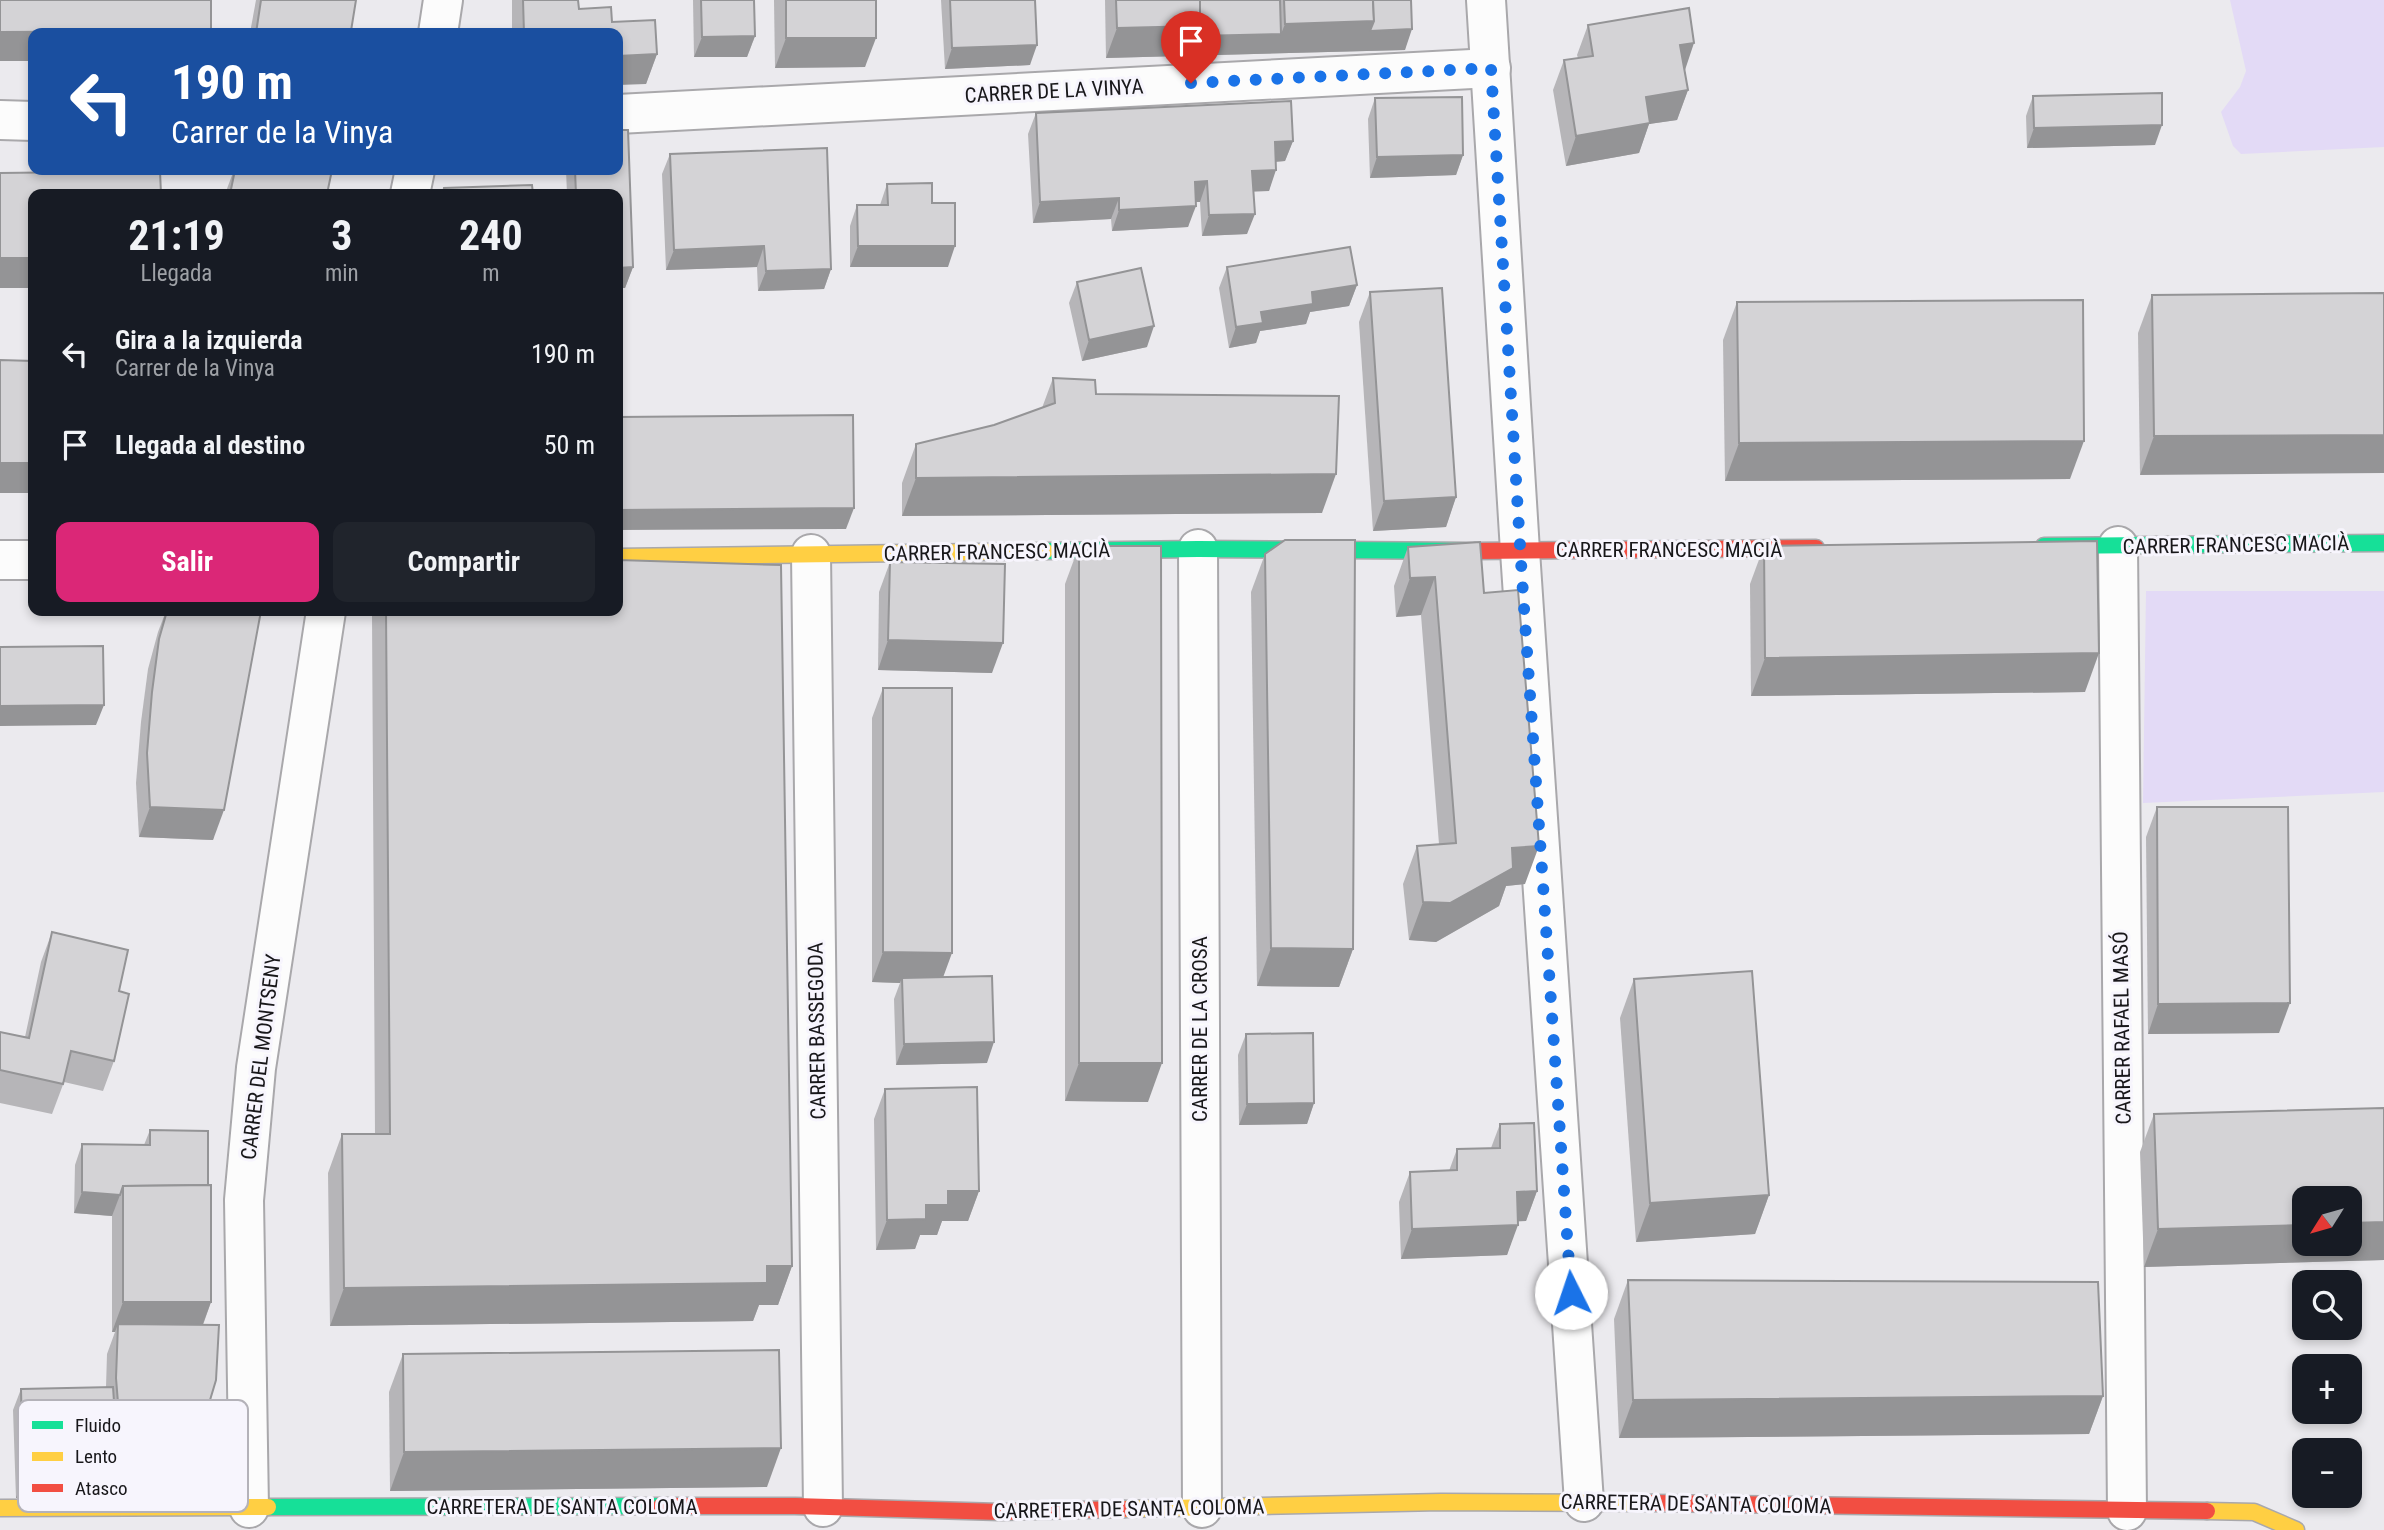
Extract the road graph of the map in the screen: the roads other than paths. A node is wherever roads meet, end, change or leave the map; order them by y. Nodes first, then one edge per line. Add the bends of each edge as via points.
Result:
1 (443, 0) edge
2 (1486, 0) edge
3 (439, 28) edge
4 (1491, 68) junction
5 (623, 114) edge
6 (0, 120) edge
7 (28, 121) edge
8 (2384, 543) edge
9 (2118, 546) junction
10 (2034, 547) edge
11 (1838, 548) edge
12 (1198, 549) junction
13 (1520, 551) junction
14 (811, 554) junction
15 (623, 557) edge
16 (0, 560) edge
17 (28, 560) edge
18 (325, 616) edge
19 (247, 1400) edge
20 (248, 1446) edge
21 (1584, 1502) junction
22 (0, 1507) edge
23 (18, 1507) edge
24 (822, 1507) junction
25 (249, 1508) joint
26 (1202, 1508) junction
27 (2127, 1510) junction
28 (2296, 1530) edge

1 - 3 street
2 - 4 street
4 - 5 street, CARRER DE LA VINYA
4 - 13 street
6 - 7 street
8 - 9 street, CARRER FRANCESC MACIÀ
9 - 10 street, CARRER FRANCESC MACIÀ
9 - 27 street, CARRER RAFAEL MASÓ
11 - 13 street, CARRER FRANCESC MACIÀ
12 - 13 street, CARRER FRANCESC MACIÀ
12 - 14 street, CARRER FRANCESC MACIÀ
12 - 26 street, CARRER DE LA CROSA
13 - 21 street
14 - 15 street, CARRER FRANCESC MACIÀ
14 - 24 street, CARRER BASSEGODA
16 - 17 street
18 - 19 street, CARRER DEL MONTSENY via 256,1068 244,1199
20 - 25 street, CARRER DEL MONTSENY
21 - 26 street, CARRETERA DE SANTA COLOMA
21 - 27 street, CARRETERA DE SANTA COLOMA
22 - 23 street, CARRETERA DE SANTA COLOMA
24 - 25 street, CARRETERA DE SANTA COLOMA
24 - 26 street, CARRETERA DE SANTA COLOMA via 1000,1512
27 - 28 street, CARRETERA DE SANTA COLOMA via 2255,1512

